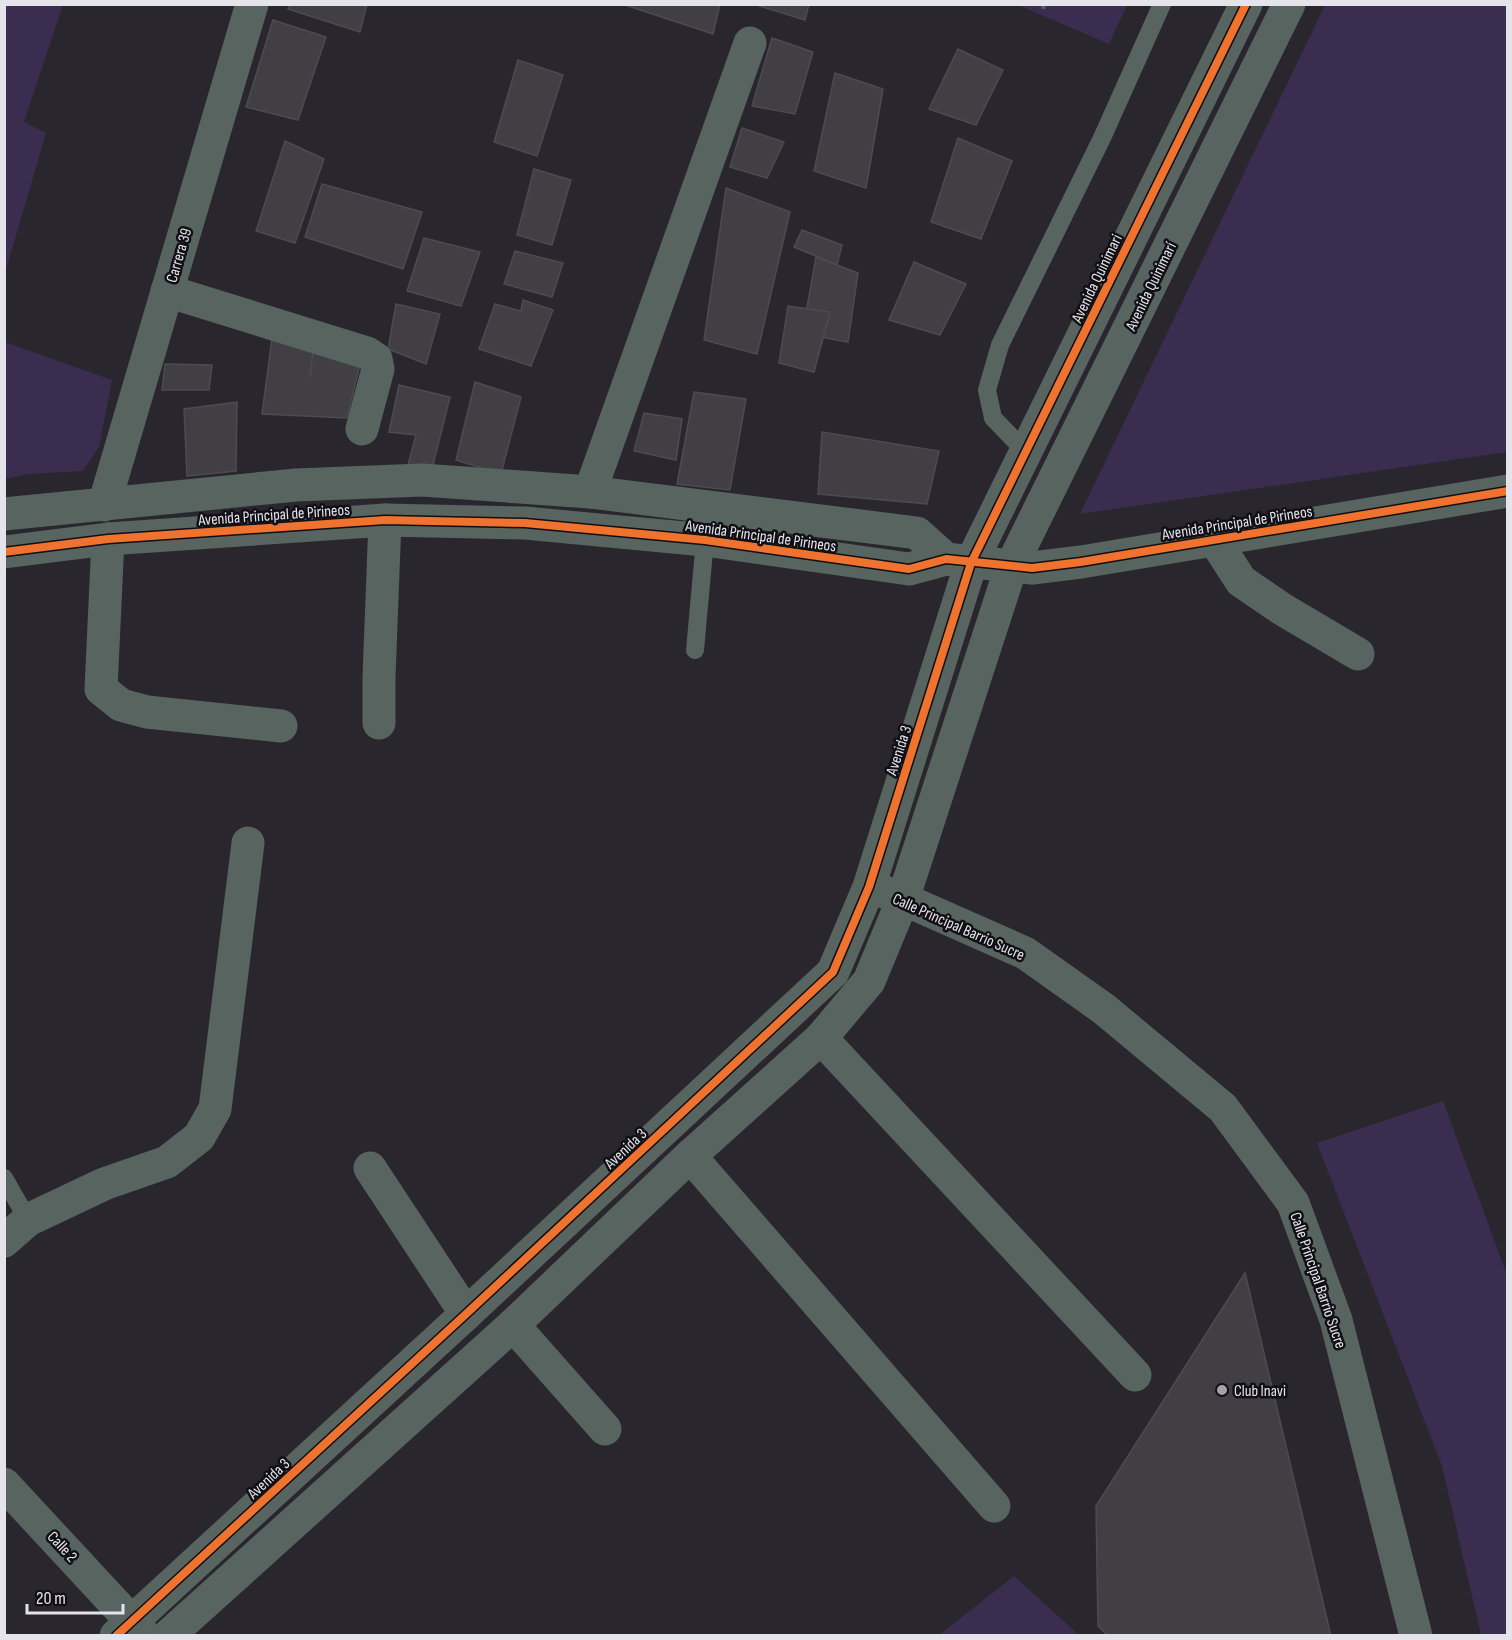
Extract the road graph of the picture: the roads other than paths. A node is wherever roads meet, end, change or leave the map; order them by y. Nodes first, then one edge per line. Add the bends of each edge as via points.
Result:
1 (252, 4) edge
2 (1162, 4) edge
3 (1245, 4) edge
4 (1288, 4) edge
5 (750, 43) dead end
6 (167, 291) junction
7 (362, 429) dead end
8 (1026, 452) junction
9 (1508, 491) edge
10 (590, 492) junction
11 (104, 505) junction
12 (4, 514) edge
13 (385, 520) junction
14 (108, 539) junction
15 (1214, 539) junction
16 (705, 540) junction
17 (4, 552) edge
18 (958, 561) junction
19 (1011, 567) junction
20 (695, 650) dead end
21 (1358, 654) dead end
22 (379, 723) dead end
23 (281, 726) dead end
24 (248, 843) dead end
25 (869, 887) junction
26 (903, 899) junction
27 (820, 1038) junction
28 (690, 1156) junction
29 (370, 1168) dead end
30 (4, 1178) edge
31 (16, 1231) edge
32 (466, 1314) junction
33 (513, 1324) junction
34 (1135, 1375) dead end
35 (605, 1429) dead end
36 (4, 1484) edge
37 (994, 1506) dead end
38 (131, 1631) edge
39 (168, 1635) edge
40 (1416, 1635) edge

1 - 6 street, Carrera 39
2 - 8 lane via 1102,138 1000,345 987,390 993,418
3 - 8 street, Avenida Quinimari
4 - 19 street, Avenida Quinimarí
5 - 10 street
6 - 7 street via 367,352 376,359 378,369
6 - 11 street, Carrera 39
8 - 18 street, Avenida Quinimari
9 - 15 street, Avenida Principal de Pirineos
10 - 11 street, Avenida Principal de Pirineos via 422,480 296,485
10 - 18 street, Avenida Principal de Pirineos via 917,533
11 - 12 street, Avenida Principal de Pirineos
13 - 14 street, Avenida Principal de Pirineos
13 - 16 street, Avenida Principal de Pirineos via 525,522
13 - 22 street
14 - 17 street, Avenida Principal de Pirineos
14 - 23 street via 101,689 121,705 147,712
15 - 19 street, Avenida Principal de Pirineos via 1081,562
15 - 21 street via 1241,581
16 - 18 street, Avenida Principal de Pirineos via 909,569
16 - 20 lane
18 - 19 street, Avenida Principal de Pirineos
18 - 25 street, Avenida 3
19 - 26 street
24 - 31 street via 215,1109 199,1137 166,1162 104,1184
25 - 26 street, Calle Principal Barrio Sucre
25 - 32 street, Avenida 3 via 833,972
26 - 27 street via 869,981
26 - 40 street, Calle Principal Barrio Sucre via 1025,953 1104,1009 1222,1108 1293,1203 1336,1320
27 - 28 street
27 - 34 street
28 - 33 street
28 - 37 street
29 - 32 street
30 - 31 lane
32 - 38 street, Avenida 3
33 - 35 street
33 - 39 street
36 - 38 street, Calle 2

